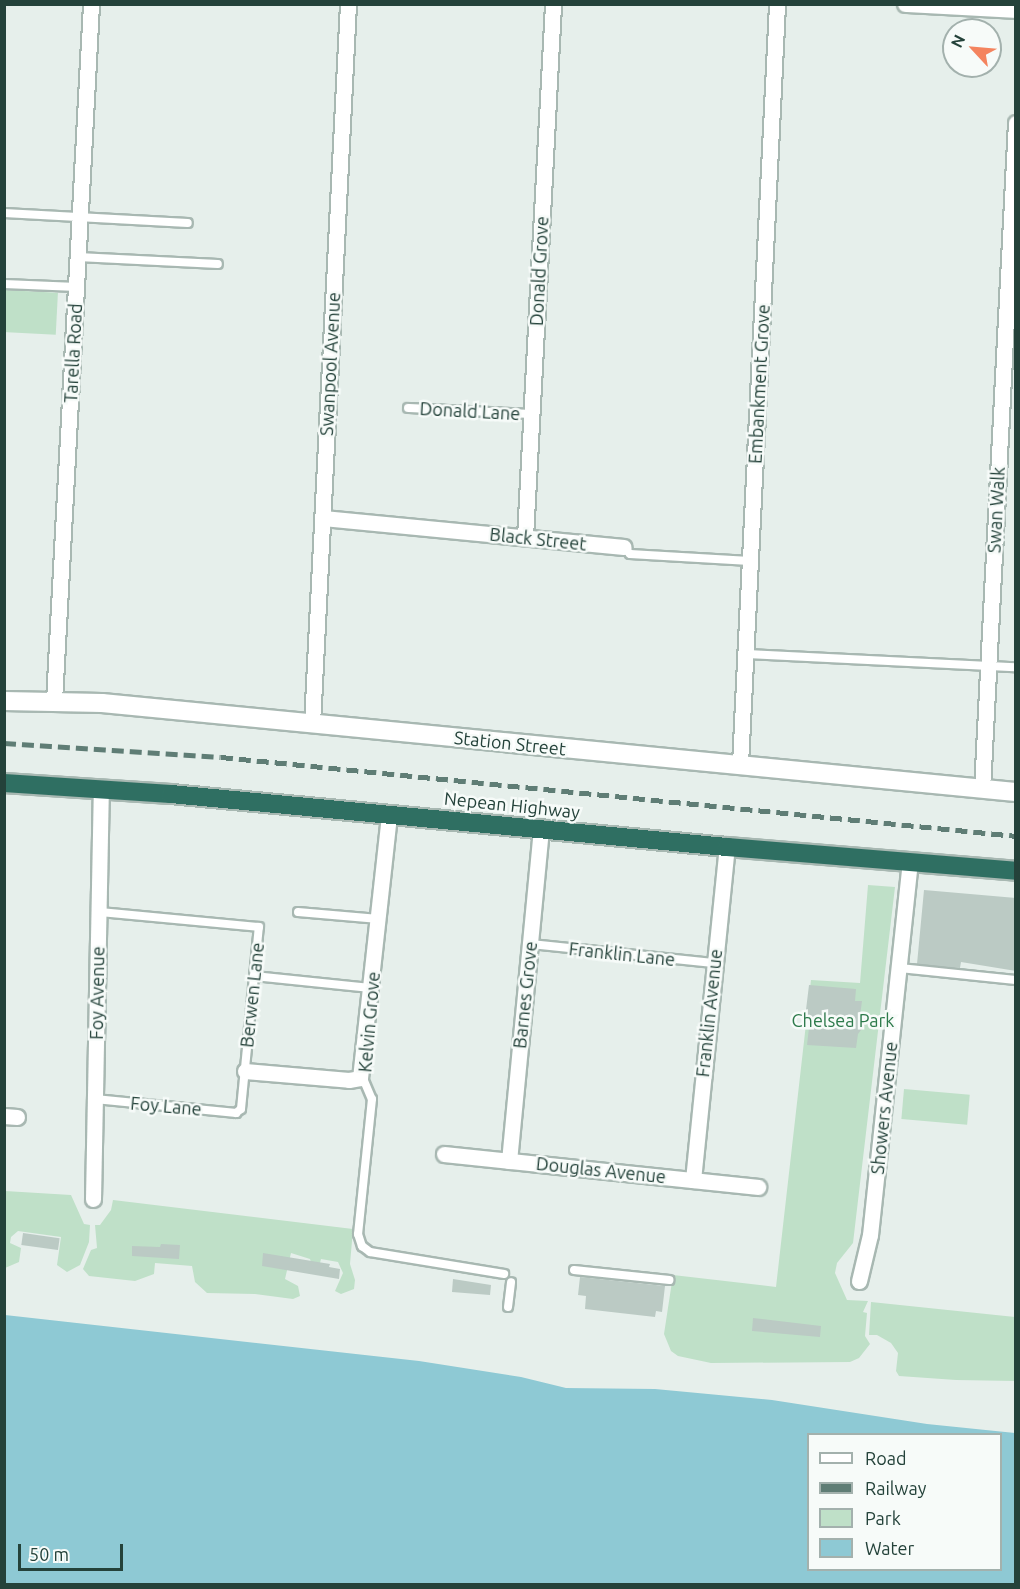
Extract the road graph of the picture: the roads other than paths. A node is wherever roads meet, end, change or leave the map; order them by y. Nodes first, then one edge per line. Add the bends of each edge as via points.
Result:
1 (91, 4) edge
2 (348, 4) edge
3 (553, 4) edge
4 (777, 4) edge
5 (905, 4) edge
6 (1016, 10) edge
7 (1016, 123) edge
8 (4, 213) edge
9 (80, 217) junction
10 (188, 223) dead end
11 (78, 257) junction
12 (218, 264) dead end
13 (4, 284) edge
14 (77, 287) junction
15 (408, 408) dead end
16 (532, 414) junction
17 (322, 518) junction
18 (525, 537) junction
19 (624, 548) joint
20 (750, 561) junction
21 (746, 654) junction
22 (988, 666) junction
23 (1016, 668) edge
24 (4, 700) edge
25 (54, 701) junction
26 (312, 723) junction
27 (740, 764) junction
28 (4, 783) edge
29 (101, 788) junction
30 (981, 789) junction
31 (1016, 792) edge
32 (389, 814) junction
33 (542, 830) junction
34 (727, 847) junction
35 (910, 862) junction
36 (1016, 871) edge
37 (99, 912) junction
38 (298, 912) dead end
39 (379, 919) junction
40 (530, 944) junction
41 (714, 963) junction
42 (898, 968) junction
43 (254, 976) junction
44 (1016, 980) edge
45 (372, 989) junction
46 (245, 1071) junction
47 (361, 1075) junction
48 (95, 1099) junction
49 (236, 1113) joint
50 (444, 1154) dead end
51 (509, 1161) junction
52 (693, 1180) junction
53 (758, 1187) dead end
54 (93, 1198) dead end
55 (574, 1270) dead end
56 (504, 1274) dead end
57 (669, 1280) dead end
58 (859, 1281) dead end
59 (510, 1282) dead end
60 (508, 1307) dead end

1 - 9 street, Tarella Road
2 - 17 street, Swanpool Avenue
3 - 16 street, Donald Grove
4 - 20 street, Embankment Grove
5 - 6 street
7 - 22 street, Swan Walk
8 - 9 lane
9 - 10 lane
9 - 11 street, Tarella Road
11 - 12 lane
11 - 14 street, Tarella Road
13 - 14 lane
14 - 25 street, Tarella Road
15 - 16 lane, Donald Lane
16 - 18 street, Donald Grove
17 - 18 street, Black Street
17 - 26 street, Swanpool Avenue
18 - 19 street, Black Street
19 - 20 lane, Black Street via 630,554
20 - 21 street, Embankment Grove
21 - 22 lane
21 - 27 street, Embankment Grove
22 - 23 lane
22 - 30 street, Swan Walk
24 - 25 street, Station Street
25 - 26 street, Station Street
26 - 27 street, Station Street
27 - 30 street, Station Street
28 - 29 highway, Nepean Highway
29 - 32 highway, Nepean Highway
29 - 37 street, Foy Avenue
30 - 31 street, Station Street
32 - 33 highway, Nepean Highway
32 - 39 street, Kelvin Grove
33 - 34 highway, Nepean Highway
33 - 40 street, Barnes Grove
34 - 35 highway, Nepean Highway
34 - 41 street, Franklin Avenue
35 - 36 highway, Nepean Highway
35 - 42 street, Showers Avenue
37 - 43 lane, Berwen Lane via 259,927
37 - 48 street, Foy Avenue
38 - 39 lane
39 - 45 street, Kelvin Grove
40 - 41 lane, Franklin Lane
40 - 51 street, Barnes Grove
41 - 52 street, Franklin Avenue
42 - 44 lane
42 - 58 street, Showers Avenue via 870,1234
43 - 45 lane
43 - 46 lane, Berwen Lane
45 - 47 street, Kelvin Grove
46 - 47 street via 349,1080 357,1080
46 - 49 lane, Berwen Lane via 241,1109
47 - 56 lane, Kelvin Grove via 372,1099 360,1243 370,1252
48 - 49 lane, Foy Lane
48 - 54 street, Foy Avenue
50 - 51 street, Douglas Avenue
51 - 52 street, Douglas Avenue
52 - 53 street, Douglas Avenue
55 - 57 lane
59 - 60 lane

